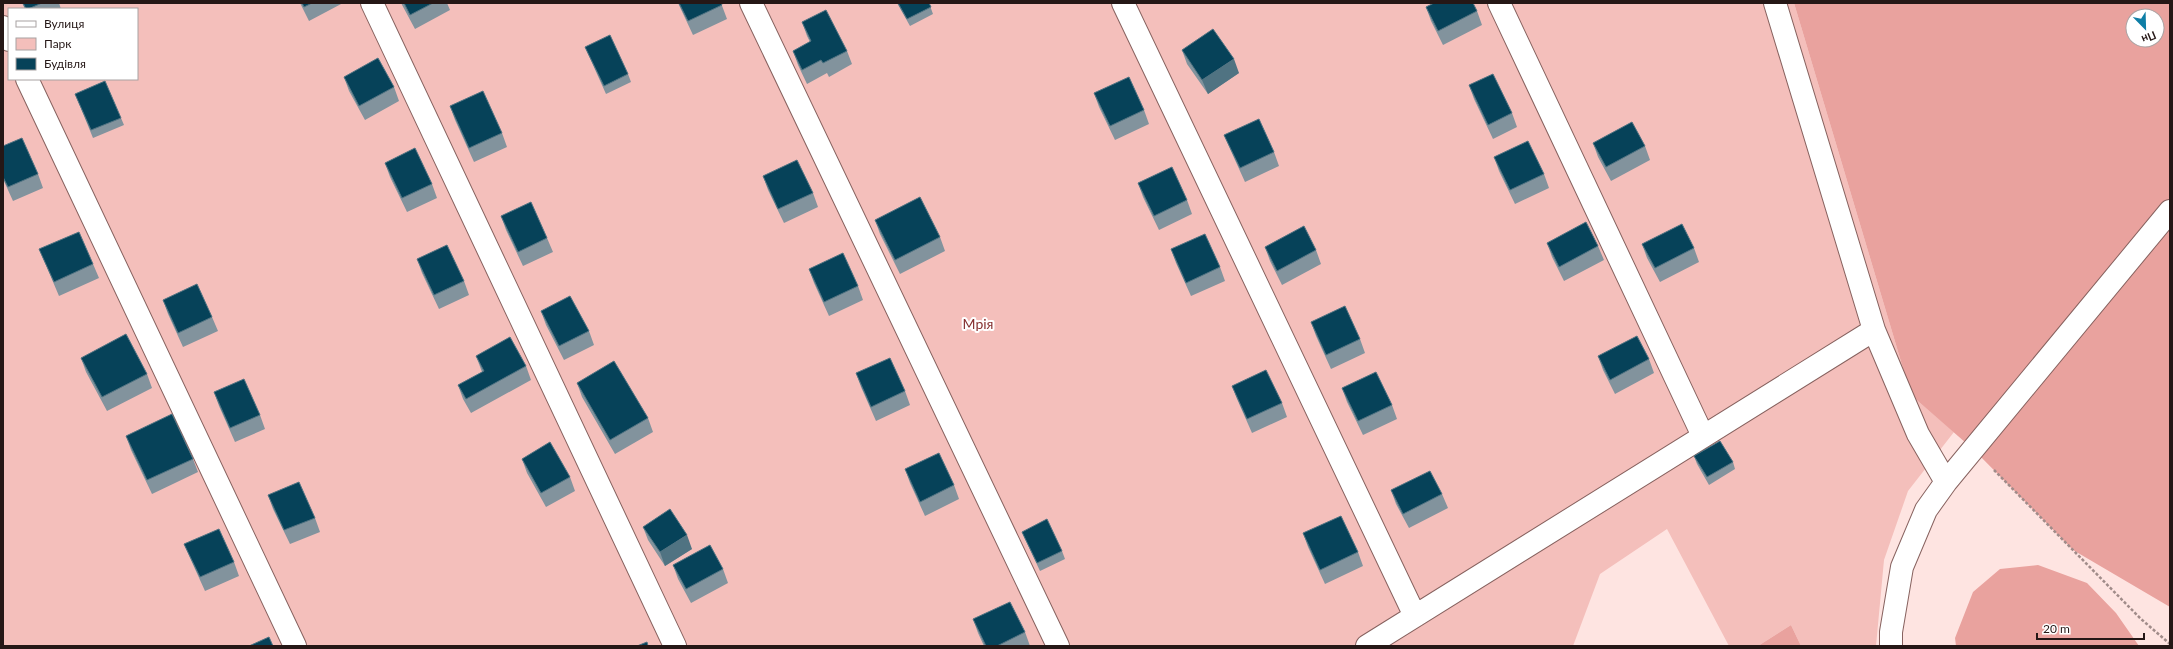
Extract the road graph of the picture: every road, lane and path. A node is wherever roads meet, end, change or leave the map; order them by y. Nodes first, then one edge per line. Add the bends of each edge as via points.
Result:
1 (372, 3) edge
2 (751, 3) edge
3 (1123, 3) edge
4 (1499, 3) edge
5 (1775, 3) edge
6 (3, 28) edge
7 (8, 38) edge
8 (27, 80) edge
9 (2170, 211) edge
10 (1874, 330) junction
11 (1704, 436) junction
12 (1974, 450) junction
13 (1946, 482) junction
14 (1415, 616) junction
15 (2170, 644) edge
16 (295, 646) edge
17 (675, 646) edge
18 (1058, 646) edge
19 (1367, 646) edge
20 (1891, 646) edge

1 - 17 street
2 - 18 street
3 - 14 street
4 - 11 street
5 - 10 street
6 - 7 street
8 - 16 street
9 - 12 street
10 - 11 street
10 - 13 street via 1918,434
11 - 14 street
12 - 13 street
12 - 15 path via 2141,619
13 - 20 street via 1926,510 1902,567
14 - 19 street

